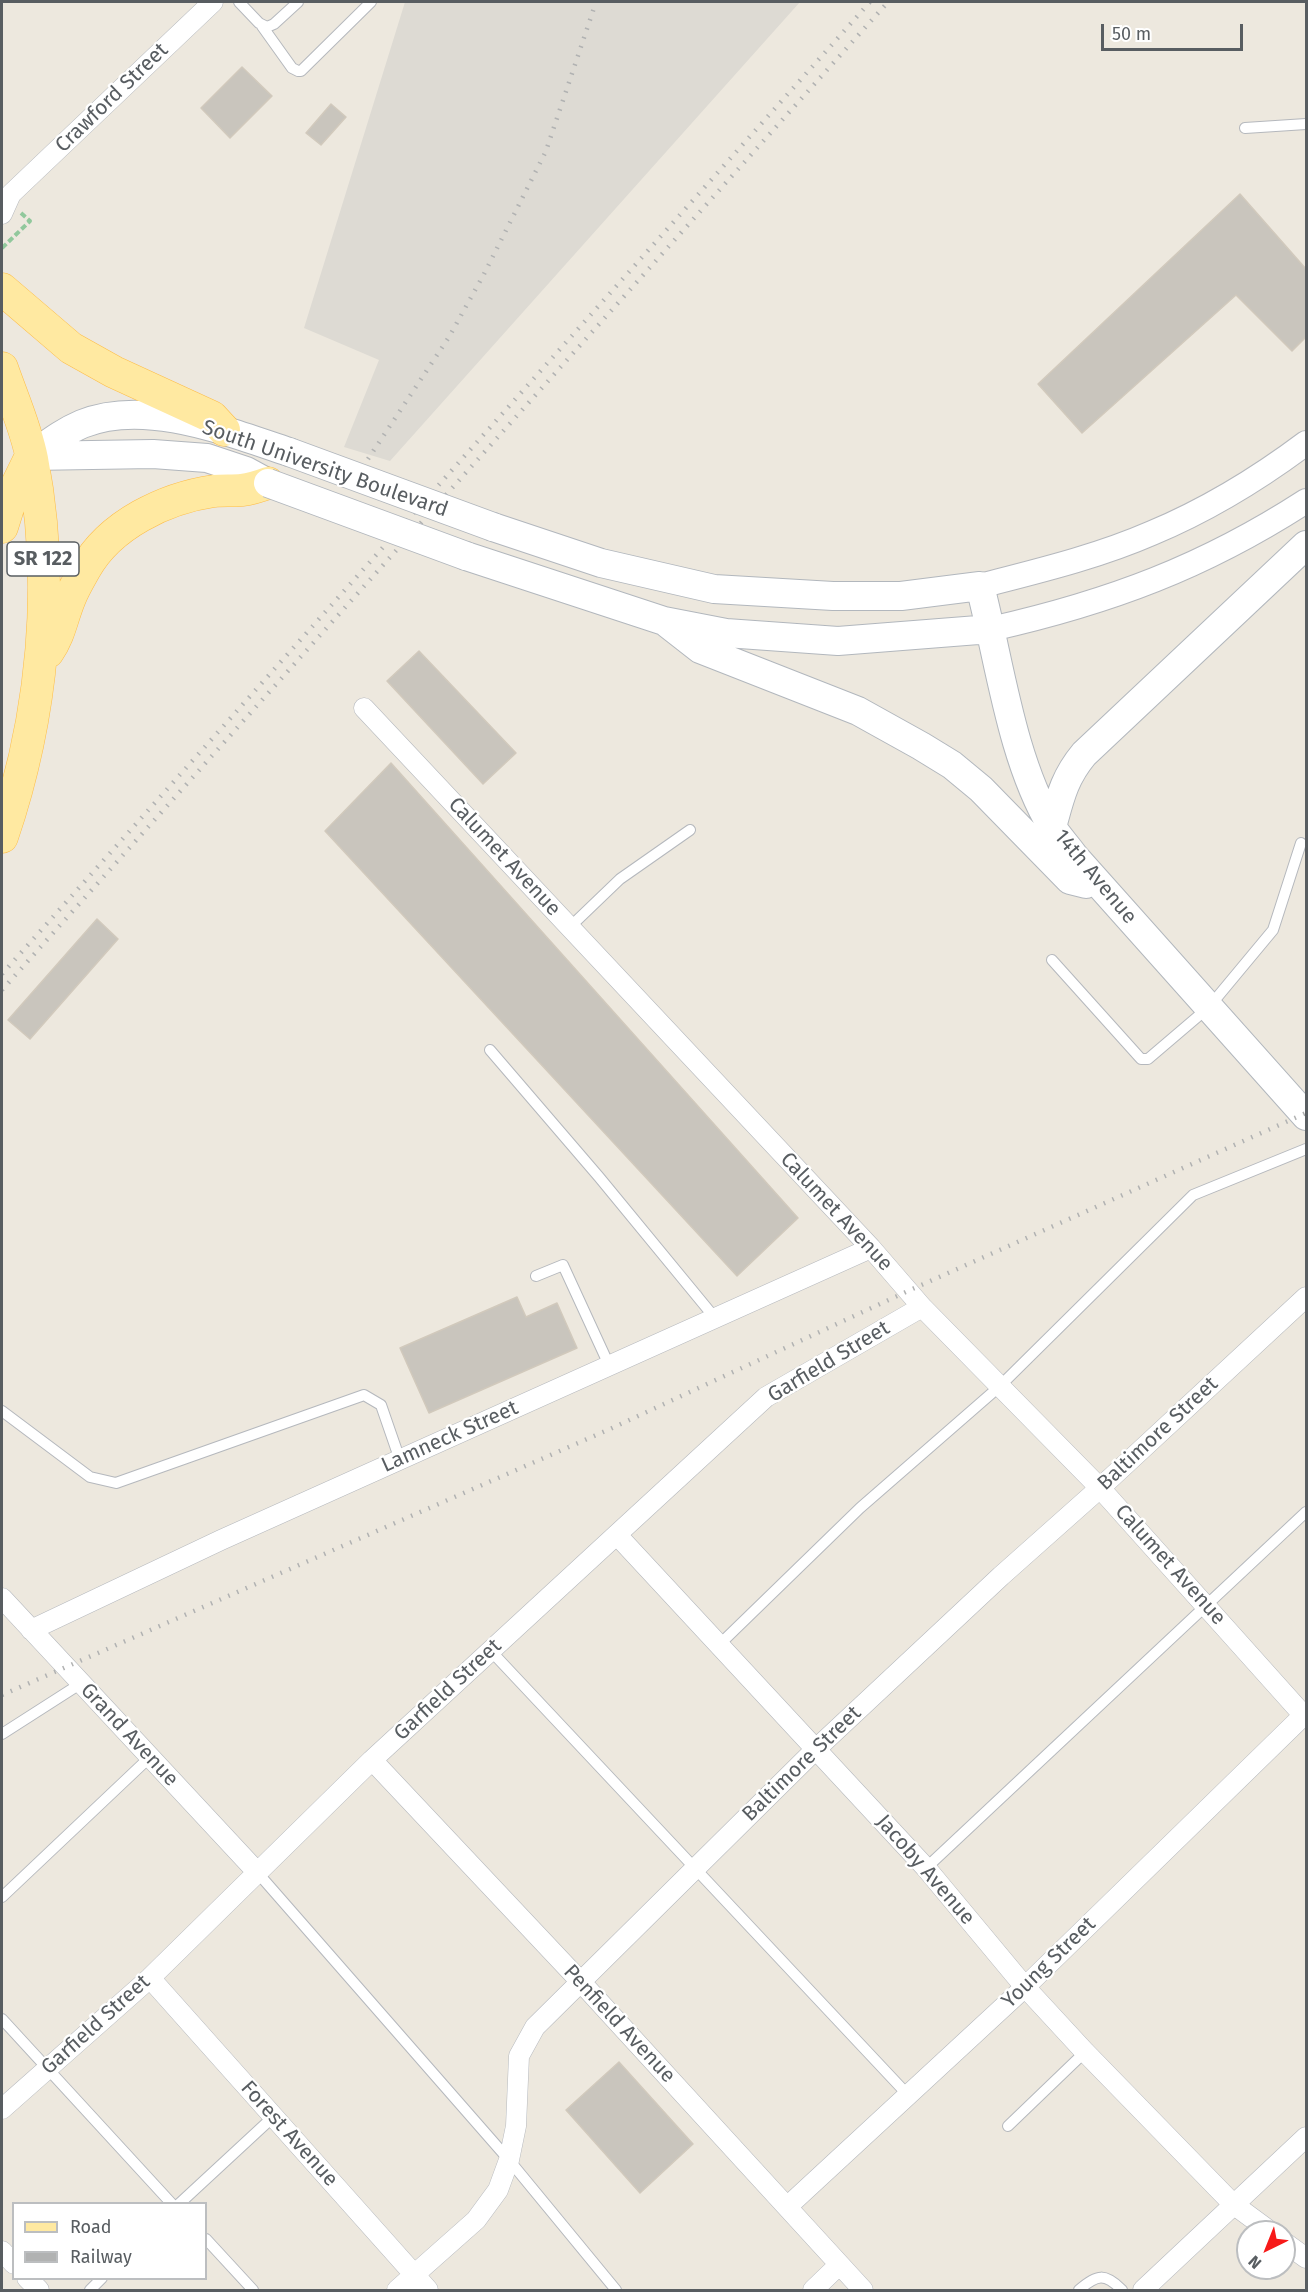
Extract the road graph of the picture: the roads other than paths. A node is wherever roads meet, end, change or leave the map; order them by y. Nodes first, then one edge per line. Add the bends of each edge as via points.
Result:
1 (213, 2) edge
2 (239, 2) edge
3 (297, 2) edge
4 (371, 2) edge
5 (262, 26) junction
6 (1306, 124) edge
7 (1245, 128) dead end
8 (6, 196) edge
9 (11, 213) edge
10 (2, 289) edge
11 (2, 368) edge
12 (224, 430) junction
13 (2, 438) edge
14 (1306, 443) edge
15 (31, 456) junction
16 (268, 483) junction
17 (1306, 501) edge
18 (2, 527) edge
19 (1306, 545) edge
20 (980, 586) junction
21 (664, 621) junction
22 (991, 628) junction
23 (41, 663) junction
24 (364, 708) dead end
25 (1052, 827) junction
26 (690, 830) dead end
27 (2, 837) edge
28 (1301, 843) dead end
29 (1104, 889) junction
30 (570, 927) junction
31 (1052, 960) dead end
32 (1209, 1007) junction
33 (490, 1050) dead end
34 (1306, 1116) edge
35 (1306, 1149) edge
36 (871, 1248) junction
37 (536, 1276) dead end
38 (1306, 1297) edge
39 (922, 1307) junction
40 (715, 1318) junction
41 (609, 1365) junction
42 (1000, 1386) junction
43 (2, 1411) edge
44 (400, 1460) junction
45 (1100, 1488) junction
46 (1306, 1512) edge
47 (616, 1535) junction
48 (2, 1598) edge
49 (1207, 1607) junction
50 (31, 1630) junction
51 (719, 1645) junction
52 (490, 1650) junction
53 (80, 1683) junction
54 (1306, 1715) edge
55 (2, 1734) edge
56 (816, 1749) junction
57 (150, 1757) junction
58 (372, 1760) junction
59 (696, 1868) junction
60 (926, 1868) junction
61 (257, 1872) junction
62 (2, 1897) edge
63 (150, 1978) junction
64 (580, 1981) junction
65 (1025, 1987) junction
66 (2, 2019) edge
67 (1085, 2052) junction
68 (47, 2069) junction
69 (907, 2094) junction
70 (2, 2109) edge
71 (273, 2117) junction
72 (1008, 2126) dead end
73 (1306, 2137) edge
74 (509, 2160) junction
75 (170, 2202) edge
76 (181, 2202) edge
77 (1233, 2204) junction
78 (787, 2207) junction
79 (1255, 2220) edge
80 (207, 2240) edge
81 (839, 2265) junction
82 (413, 2275) junction
83 (1150, 2288) edge
84 (253, 2290) edge
85 (397, 2290) edge
86 (428, 2290) edge
87 (616, 2290) edge
88 (813, 2290) edge
89 (863, 2290) edge
90 (1079, 2290) edge
91 (1122, 2290) edge

1 - 8 street, Crawford Street
2 - 5 lane
3 - 5 lane via 271,26
4 - 5 lane via 305,69 298,71
6 - 7 lane
8 - 9 street, Crawford Street
10 - 12 main road via 71,348 212,417
11 - 15 main road, SR 122
12 - 15 main road, South University Boulevard via 154,415 114,415 63,433
12 - 20 main road, South University Boulevard, bridge via 493,528 601,563 714,589 890,596
13 - 15 main road
14 - 20 street, South University Boulevard via 1226,497 1151,534
15 - 16 main road, South University Boulevard via 153,454 207,458
15 - 18 main road
15 - 23 main road, SR 122 via 42,551
16 - 21 main road, South University Boulevard, bridge via 466,556
16 - 23 main road via 245,490 185,497 131,522 105,543 86,566 70,597 57,638
17 - 22 street, South University Boulevard via 1238,541 1161,578 1048,616
19 - 25 main road via 1084,754 1064,783
20 - 22 main road, 14th Avenue
21 - 22 main road, South University Boulevard via 726,633 838,641
21 - 29 main road via 700,650 858,711 921,746 981,789 1070,880
22 - 25 main road, 14th Avenue via 1017,743
23 - 27 main road, SR 122 via 23,765
24 - 30 street, Calumet Avenue
25 - 29 main road, 14th Avenue
26 - 30 lane via 620,879
28 - 32 lane via 1273,930
29 - 32 main road, 14th Avenue
30 - 36 street, Calumet Avenue
31 - 32 lane via 1141,1059 1148,1059
32 - 34 main road, 14th Avenue
33 - 40 lane
35 - 42 lane via 1194,1195
36 - 39 street, Calumet Avenue
36 - 40 street, Lamneck Street
37 - 41 lane via 563,1265
38 - 45 street, Baltimore Street
39 - 42 street, Calumet Avenue
39 - 47 street, Garfield Street via 766,1397
40 - 41 street, Lamneck Street
41 - 44 street, Lamneck Street
42 - 45 street, Calumet Avenue
42 - 51 lane via 860,1508
43 - 44 lane via 90,1477 116,1483 364,1395 381,1405
44 - 50 street, Lamneck Street
45 - 49 street, Calumet Avenue
45 - 56 street, Baltimore Street
46 - 49 lane
47 - 51 street, Jacoby Avenue
47 - 52 street, Garfield Street
48 - 50 street, Grand Avenue
49 - 54 street, Calumet Avenue
49 - 60 lane
50 - 53 street, Grand Avenue
51 - 56 street, Jacoby Avenue
52 - 58 street, Garfield Street
52 - 59 lane
53 - 55 lane
53 - 57 street, Grand Avenue
54 - 65 street, Young Street
56 - 59 street, Baltimore Street
56 - 60 street, Jacoby Avenue
57 - 61 street, Grand Avenue
57 - 62 lane
58 - 61 street, Garfield Street
58 - 64 street, Penfield Avenue
59 - 64 street, Baltimore Street
59 - 69 lane
60 - 65 street, Jacoby Avenue
61 - 63 street, Garfield Street
61 - 74 lane
63 - 68 street, Garfield Street
63 - 71 street, Forest Avenue
64 - 74 street, Baltimore Street via 535,2027 519,2056 516,2126
64 - 78 street, Penfield Avenue
65 - 67 street, Jacoby Avenue
65 - 69 street, Young Street
66 - 68 lane
67 - 72 lane
67 - 77 street, Jacoby Avenue
68 - 70 street, Garfield Street
68 - 75 lane
69 - 78 street, Young Street
71 - 76 lane
71 - 82 street, Forest Avenue
73 - 77 street
74 - 82 street, Baltimore Street via 498,2190 476,2220
74 - 87 lane
77 - 79 street, Jacoby Avenue
77 - 83 street
78 - 81 street, Penfield Avenue
80 - 84 lane
81 - 88 street
81 - 89 street, Penfield Avenue
82 - 85 street, Baltimore Street
82 - 86 street, Forest Avenue
90 - 91 lane via 1100,2277 1111,2279

